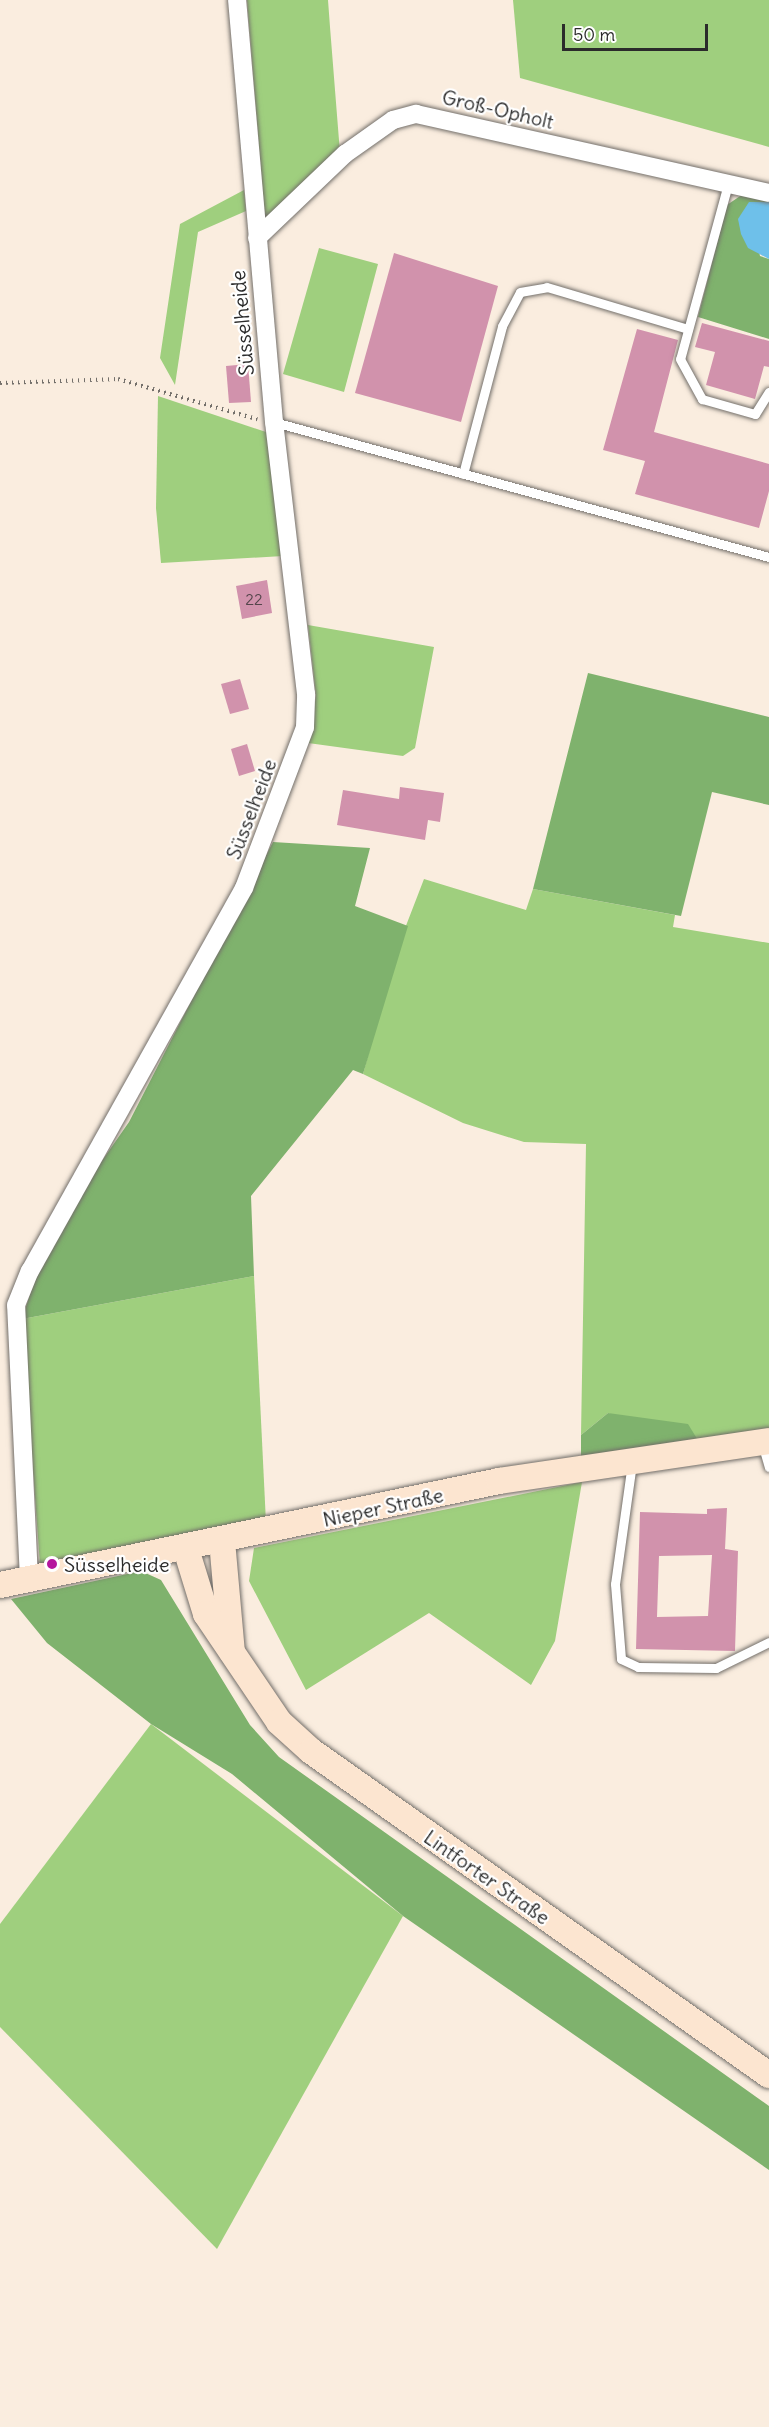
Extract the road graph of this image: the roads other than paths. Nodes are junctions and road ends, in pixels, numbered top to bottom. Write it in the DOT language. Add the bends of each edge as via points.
graph roads {
  1 [pos="237,0"];
  2 [pos="728,184"];
  3 [pos="769,193"];
  4 [pos="257,237"];
  5 [pos="688,329"];
  6 [pos="769,392"];
  7 [pos="274,422"];
  8 [pos="463,474"];
  9 [pos="769,557"];
  10 [pos="765,1441"];
  11 [pos="632,1460"];
  12 [pos="769,1467"];
  13 [pos="222,1541"];
  14 [pos="186,1549"];
  15 [pos="29,1580"];
  16 [pos="1,1587"];
  17 [pos="769,1642"];
  18 [pos="232,1652"];
  19 [pos="769,2075"];
  1 -- 4 [label="street, Süsselheide"];
  2 -- 3 [label="street, Groß-Opholt"];
  2 -- 4 [label="street, Groß-Opholt" via="416,114 393,120 345,154"];
  2 -- 5 [label="lane"];
  4 -- 7 [label="street, Süsselheide"];
  5 -- 6 [label="lane" via="680,359 702,399 755,414"];
  5 -- 8 [label="lane" via="547,287 520,292 502,326"];
  7 -- 8 [label="lane"];
  7 -- 15 [label="street, Süsselheide" via="306,694 305,727 244,888 16,1305"];
  8 -- 9 [label="lane"];
  10 -- 11 [label="main road, Nieper Straße"];
  10 -- 12 [label="lane"];
  11 -- 13 [label="main road, Nieper Straße" via="499,1481"];
  11 -- 17 [label="lane" via="626,1533 615,1584 621,1659 638,1667 716,1668"];
  13 -- 14 [label="main road, Nieper Straße"];
  13 -- 18 [label="main road, Lintforter Straße"];
  14 -- 15 [label="main road, Nieper Straße"];
  14 -- 18 [label="main road, Lintforter Straße" via="206,1614"];
  15 -- 16 [label="main road, Nieper Straße"];
  18 -- 19 [label="main road, Lintforter Straße" via="279,1722 311,1751"];
}
